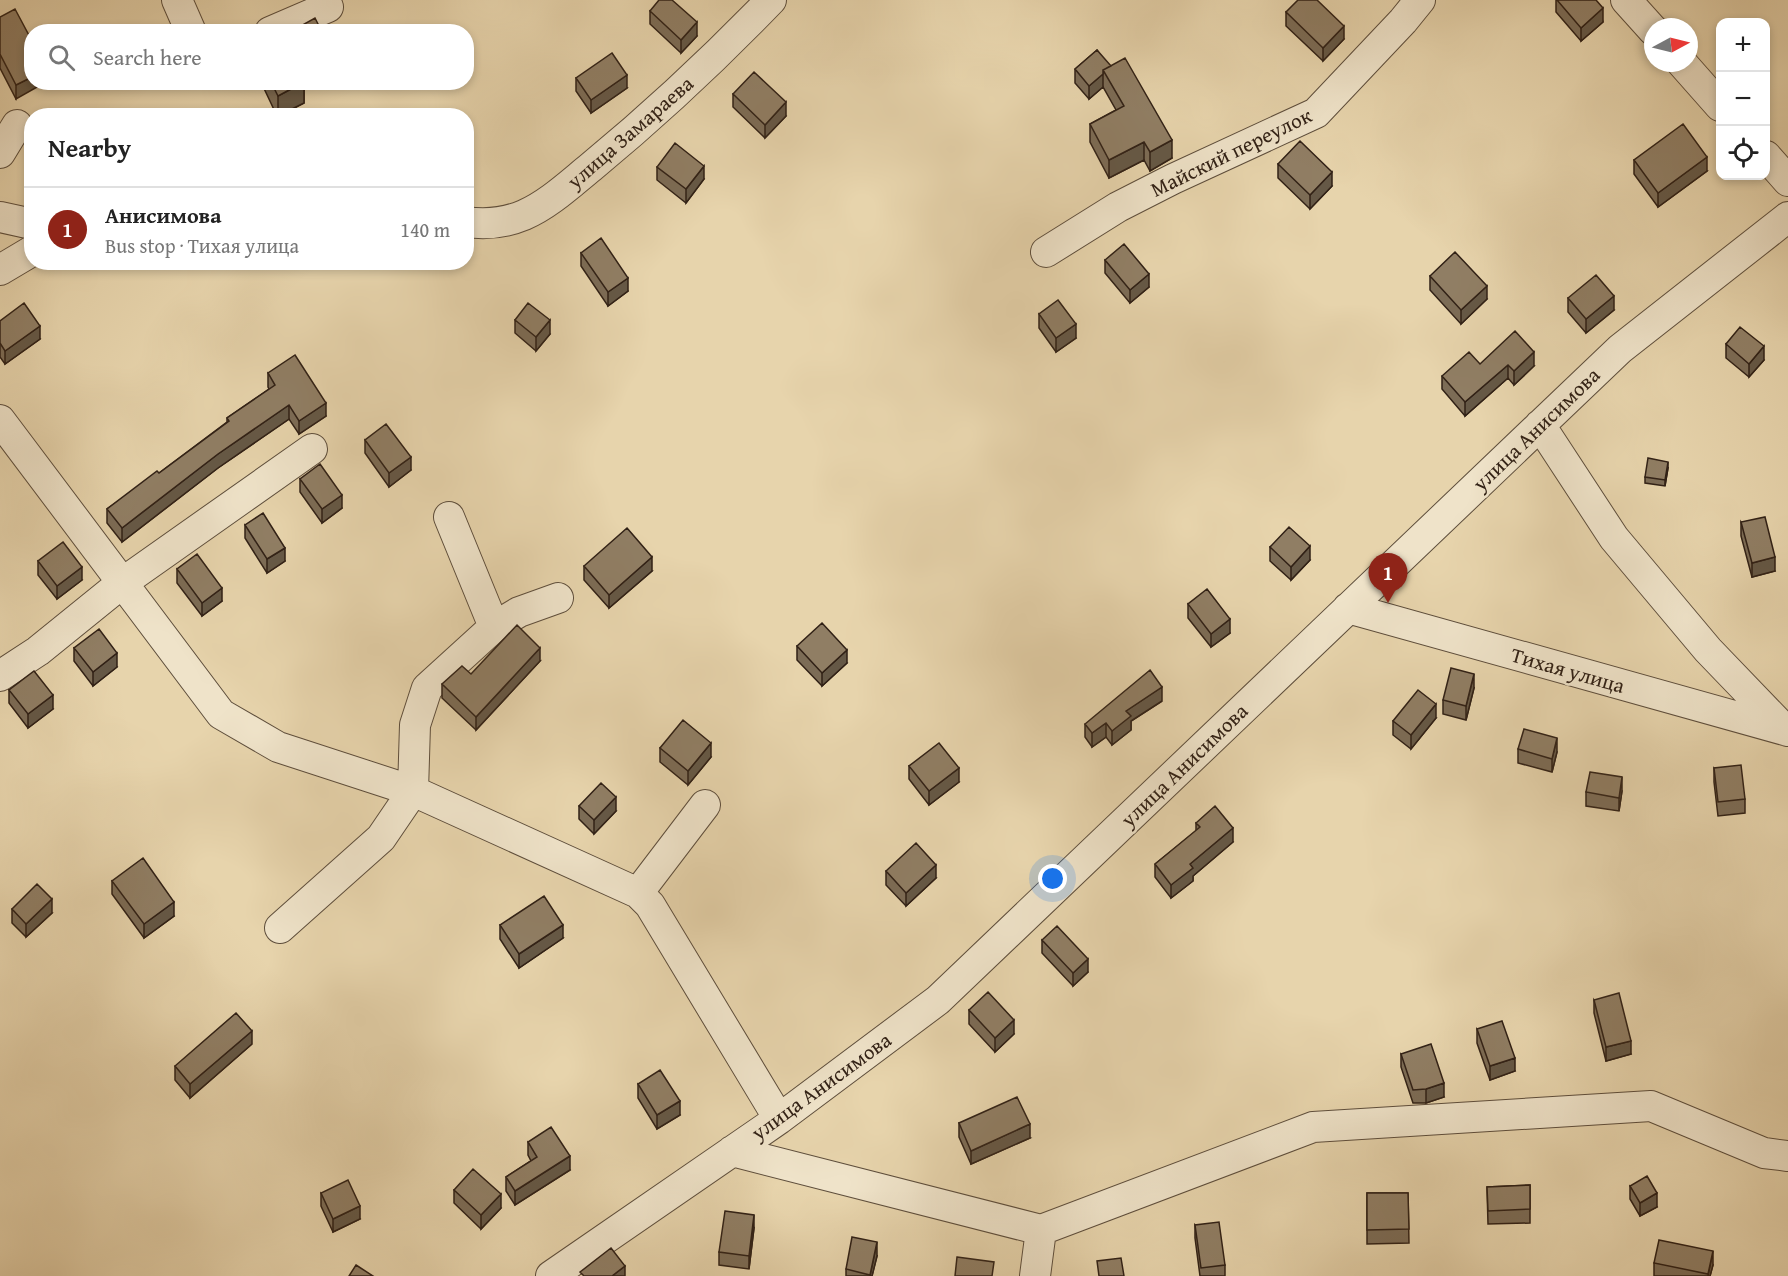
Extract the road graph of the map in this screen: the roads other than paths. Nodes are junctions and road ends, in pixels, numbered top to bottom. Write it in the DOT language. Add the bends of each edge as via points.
graph roads {
  1 [pos="177,0"];
  2 [pos="771,0"];
  3 [pos="1420,0"];
  4 [pos="1626,0"];
  5 [pos="328,7"];
  6 [pos="1644,20"];
  7 [pos="188,24"];
  8 [pos="289,24"];
  9 [pos="1690,72"];
  10 [pos="1716,101"];
  11 [pos="18,125"];
  12 [pos="0,153"];
  13 [pos="1770,161"];
  14 [pos="1788,181"];
  15 [pos="0,217"];
  16 [pos="1788,217"];
  17 [pos="24,222"];
  18 [pos="474,222"];
  19 [pos="1046,252"];
  20 [pos="24,255"];
  21 [pos="0,270"];
  22 [pos="0,420"];
  23 [pos="1540,425"];
  24 [pos="312,449"];
  25 [pos="449,517"];
  26 [pos="122,583"];
  27 [pos="558,598"];
  28 [pos="1348,608"];
  29 [pos="494,627"];
  30 [pos="0,676"];
  31 [pos="1787,730"];
  32 [pos="413,791"];
  33 [pos="705,805"];
  34 [pos="638,893"];
  35 [pos="280,928"];
  36 [pos="779,1119"];
  37 [pos="732,1152"];
  38 [pos="1788,1156"];
  39 [pos="1041,1230"];
  40 [pos="551,1276"];
  41 [pos="1035,1276"];
  1 -- 7 [label="street"];
  2 -- 18 [label="street, улица Замараева" via="712,61 544,205 500,223"];
  3 -- 19 [label="street, Майский переулок" via="1316,113 1118,207"];
  4 -- 6 [label="street"];
  5 -- 8 [label="street"];
  9 -- 10 [label="street"];
  11 -- 12 [label="street"];
  13 -- 14 [label="street"];
  15 -- 17 [label="street"];
  16 -- 23 [label="street, улица Анисимова" via="1620,349"];
  20 -- 21 [label="street"];
  22 -- 26 [label="street"];
  23 -- 28 [label="street, улица Анисимова"];
  23 -- 31 [label="street" via="1614,537 1708,650"];
  24 -- 26 [label="street"];
  25 -- 29 [label="street"];
  26 -- 30 [label="street" via="38,651"];
  26 -- 32 [label="street" via="220,714 278,747"];
  27 -- 29 [label="street" via="519,612"];
  28 -- 31 [label="street, Тихая улица"];
  28 -- 36 [label="street, улица Анисимова" via="938,1000"];
  29 -- 32 [label="street" via="427,688 415,725"];
  32 -- 34 [label="street"];
  32 -- 35 [label="street" via="381,838"];
  33 -- 34 [label="street"];
  34 -- 36 [label="street" via="650,905"];
  36 -- 37 [label="street, улица Анисимова"];
  37 -- 39 [label="street"];
  37 -- 40 [label="street, улица Анисимова"];
  38 -- 39 [label="street" via="1764,1153 1650,1106 1313,1127"];
  39 -- 41 [label="street"];
}
